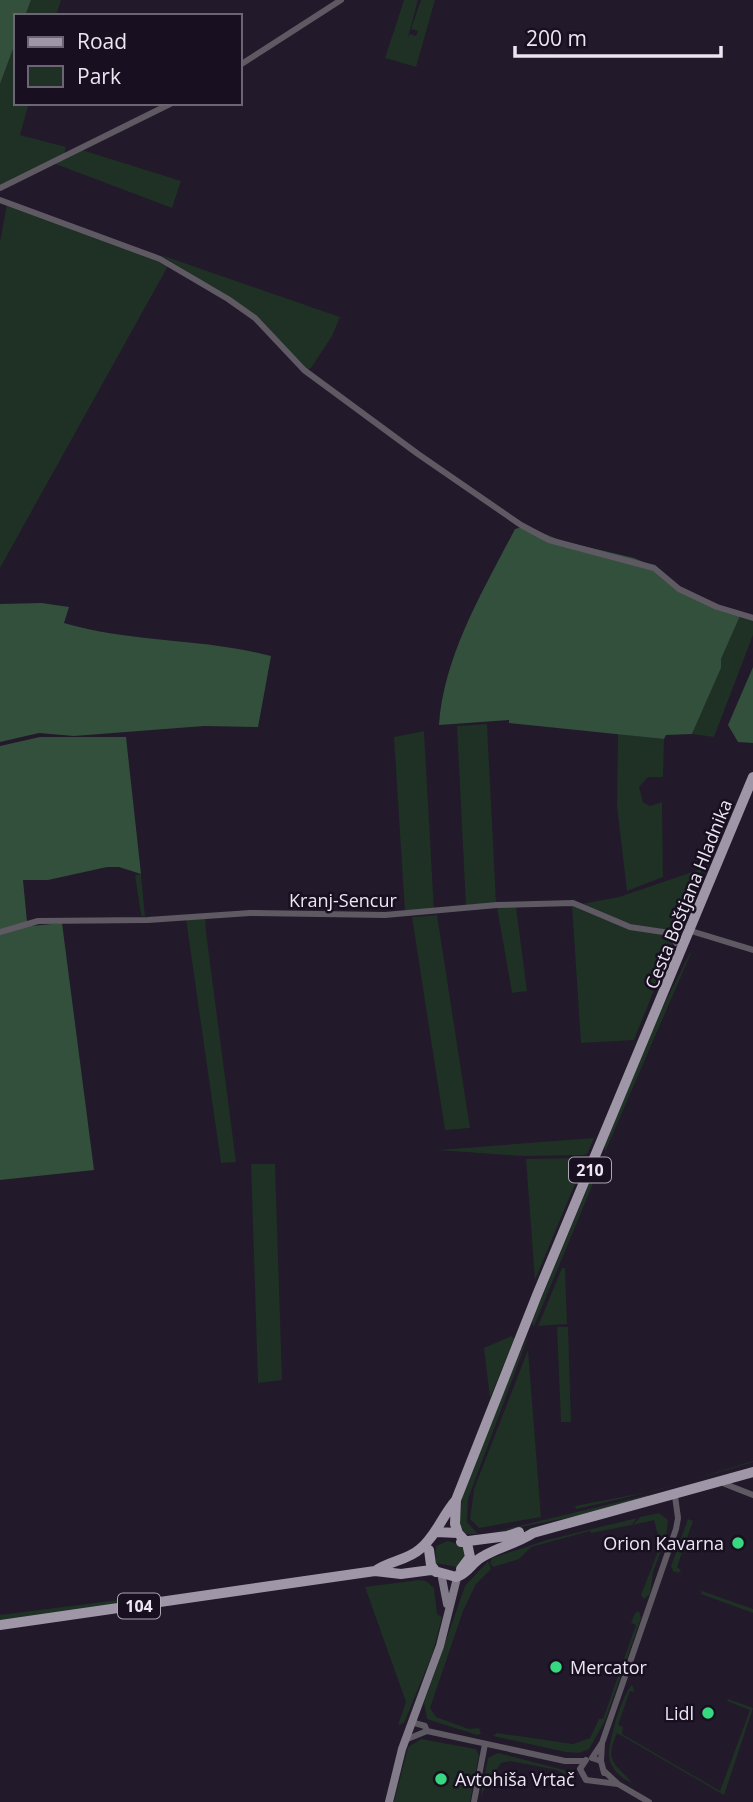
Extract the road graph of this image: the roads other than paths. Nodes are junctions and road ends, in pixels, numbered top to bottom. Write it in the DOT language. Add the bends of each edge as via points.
graph roads {
  1 [pos="341,0"];
  2 [pos="242,64"];
  3 [pos="169,105"];
  4 [pos="0,188"];
  5 [pos="0,200"];
  6 [pos="753,618"];
  7 [pos="753,777"];
  8 [pos="691,931"];
  9 [pos="0,932"];
  10 [pos="676,943"];
  11 [pos="753,950"];
  12 [pos="753,1472"];
  13 [pos="720,1482"];
  14 [pos="753,1495"];
  15 [pos="675,1496"];
  16 [pos="452,1504"];
  17 [pos="440,1534"];
  18 [pos="520,1536"];
  19 [pos="462,1537"];
  20 [pos="429,1550"];
  21 [pos="470,1557"];
  22 [pos="396,1560"];
  23 [pos="436,1570"];
  24 [pos="376,1571"];
  25 [pos="460,1574"];
  26 [pos="449,1610"];
  27 [pos="0,1625"];
  28 [pos="411,1722"];
  29 [pos="427,1731"];
  30 [pos="405,1740"];
  31 [pos="602,1743"];
  32 [pos="485,1744"];
  33 [pos="588,1759"];
  34 [pos="565,1761"];
  35 [pos="601,1761"];
  36 [pos="581,1771"];
  37 [pos="604,1771"];
  38 [pos="599,1780"];
  39 [pos="618,1784"];
  40 [pos="390,1802"];
  41 [pos="474,1802"];
  42 [pos="649,1802"];
  1 -- 2 [label="street"];
  3 -- 4 [label="street"];
  5 -- 6 [label="street" via="148,254 228,299 348,404 521,525 549,540 653,568 689,594"];
  7 -- 8 [label="main road, Cesta Boštjana Hladnika / 210"];
  8 -- 11 [label="street"];
  8 -- 16 [label="main road, Cesta Boštjana Hladnika / 210"];
  9 -- 10 [label="street, Kranj-Sencur" via="38,921 250,913 386,915 573,903 630,927 670,933"];
  12 -- 13 [label="main road"];
  13 -- 14 [label="street"];
  13 -- 15 [label="main road"];
  15 -- 18 [label="main road"];
  15 -- 31 [label="street" via="676,1530"];
  16 -- 17 [label="main road, 210"];
  16 -- 19 [label="main road, 210"];
  17 -- 19 [label="main road"];
  17 -- 20 [label="main road"];
  17 -- 22 [label="main road, 104" via="419,1551"];
  18 -- 19 [label="main road"];
  18 -- 19 [label="main road"];
  18 -- 21 [label="main road"];
  18 -- 25 [label="main road"];
  19 -- 21 [label="main road"];
  20 -- 22 [label="main road, 104" via="422,1556"];
  20 -- 23 [label="main road"];
  21 -- 25 [label="main road"];
  22 -- 24 [label="main road, 104"];
  23 -- 24 [label="main road, 104"];
  23 -- 25 [label="main road"];
  23 -- 26 [label="main road"];
  24 -- 27 [label="main road, 104"];
  25 -- 26 [label="main road"];
  26 -- 28 [label="main road"];
  28 -- 29 [label="street"];
  28 -- 30 [label="main road"];
  29 -- 30 [label="street"];
  29 -- 32 [label="street"];
  30 -- 40 [label="main road"];
  31 -- 33 [label="street"];
  31 -- 35 [label="street"];
  32 -- 34 [label="street"];
  32 -- 41 [label="street"];
  33 -- 34 [label="street"];
  33 -- 35 [label="street"];
  33 -- 36 [label="street"];
  34 -- 36 [label="street"];
  35 -- 37 [label="street"];
  36 -- 38 [label="street" via="586,1780"];
  37 -- 38 [label="street"];
  37 -- 39 [label="street"];
  38 -- 39 [label="street"];
  39 -- 42 [label="street"];
}
